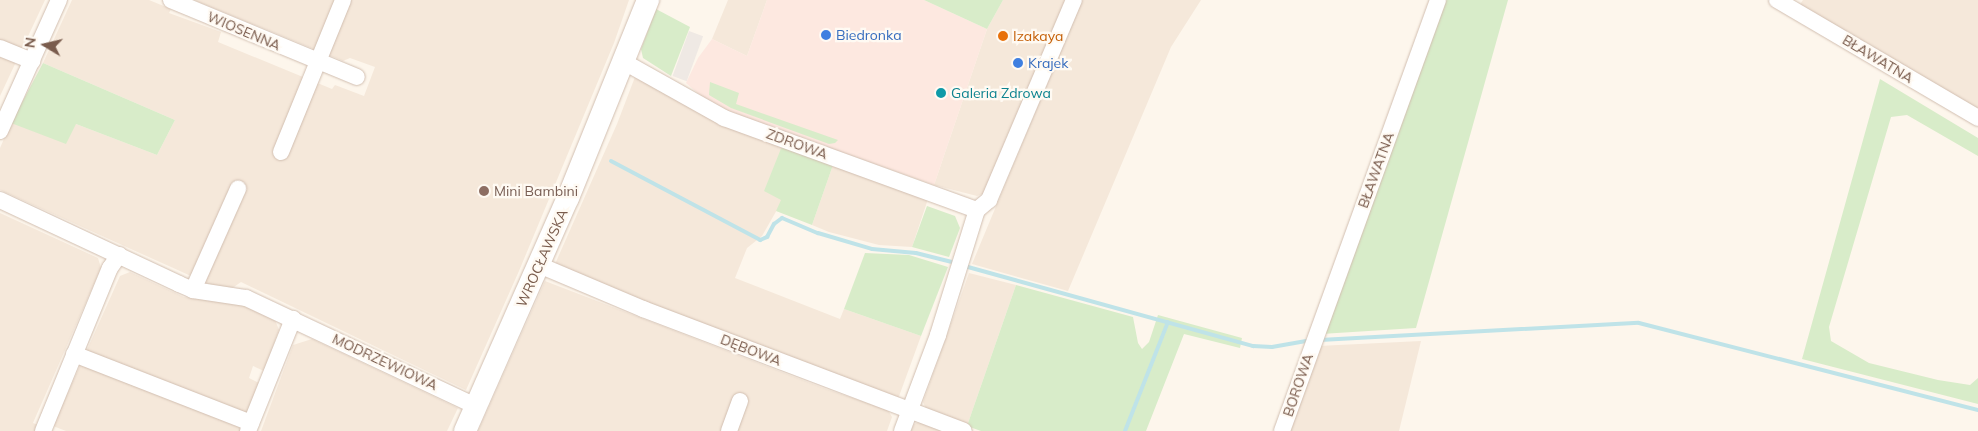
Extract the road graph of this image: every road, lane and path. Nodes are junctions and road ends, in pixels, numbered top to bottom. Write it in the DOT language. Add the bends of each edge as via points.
graph roads {
  1 [pos="59,0"];
  2 [pos="170,0"];
  3 [pos="343,0"];
  4 [pos="648,0"];
  5 [pos="1074,0"];
  6 [pos="1438,0"];
  7 [pos="1777,0"];
  8 [pos="0,48"];
  9 [pos="32,61"];
  10 [pos="318,61"];
  11 [pos="624,62"];
  12 [pos="356,77"];
  13 [pos="1978,118"];
  14 [pos="0,131"];
  15 [pos="282,152"];
  16 [pos="238,189"];
  17 [pos="0,200"];
  18 [pos="977,210"];
  19 [pos="119,255"];
  20 [pos="539,265"];
  21 [pos="193,290"];
  22 [pos="293,319"];
  23 [pos="1314,340"];
  24 [pos="74,354"];
  25 [pos="740,401"];
  26 [pos="476,406"];
  27 [pos="910,411"];
  28 [pos="249,427"];
  29 [pos="43,431"];
  30 [pos="465,431"];
  31 [pos="729,431"];
  32 [pos="902,431"];
  33 [pos="964,431"];
  34 [pos="1282,431"];
  1 -- 9 [label="street"];
  2 -- 10 [label="street, WIOSENNA"];
  3 -- 10 [label="street"];
  4 -- 11 [label="street, WROCŁAWSKA"];
  5 -- 18 [label="street" via="989,200"];
  6 -- 23 [label="street, BŁAWATNA"];
  7 -- 13 [label="street, BŁAWATNA"];
  8 -- 9 [label="street"];
  9 -- 14 [label="street"];
  10 -- 12 [label="street, WIOSENNA"];
  10 -- 15 [label="street"];
  11 -- 18 [label="street, ZDROWA" via="724,118"];
  11 -- 20 [label="street, WROCŁAWSKA"];
  16 -- 21 [label="street"];
  17 -- 19 [label="street, MODRZEWIOWA"];
  18 -- 27 [label="street" via="958,275"];
  19 -- 21 [label="street, MODRZEWIOWA"];
  19 -- 24 [label="street" via="110,268"];
  20 -- 26 [label="street, WROCŁAWSKA"];
  20 -- 27 [label="street, DĘBOWA" via="642,309"];
  21 -- 22 [label="street, MODRZEWIOWA" via="246,298"];
  22 -- 26 [label="street, MODRZEWIOWA"];
  22 -- 28 [label="street"];
  23 -- 34 [label="street, BOROWA"];
  24 -- 28 [label="street"];
  24 -- 29 [label="street"];
  25 -- 31 [label="street"];
  26 -- 30 [label="street, WROCŁAWSKA"];
  27 -- 32 [label="street"];
  27 -- 33 [label="street, DĘBOWA"];
}
